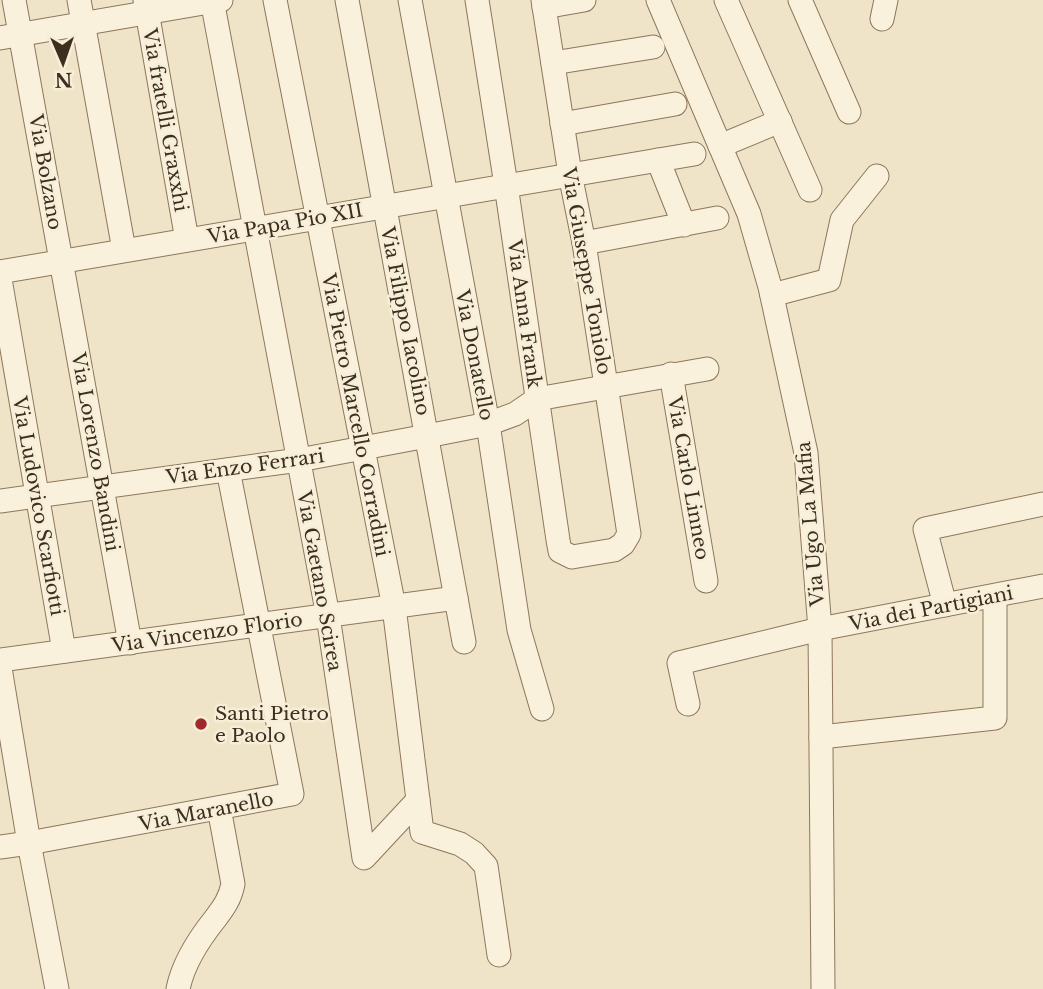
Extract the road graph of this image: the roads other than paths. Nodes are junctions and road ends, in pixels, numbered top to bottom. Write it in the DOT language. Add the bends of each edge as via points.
graph roads {
  1 [pos="14,0"];
  2 [pos="79,0"];
  3 [pos="275,0"];
  4 [pos="347,0"];
  5 [pos="410,0"];
  6 [pos="477,0"];
  7 [pos="584,0"];
  8 [pos="658,0"];
  9 [pos="726,0"];
  10 [pos="215,1"];
  11 [pos="807,2"];
  12 [pos="543,4"];
  13 [pos="146,6"];
  14 [pos="83,23"];
  15 [pos="10,36"];
  16 [pos="653,47"];
  17 [pos="553,64"];
  18 [pos="675,104"];
  19 [pos="849,112"];
  20 [pos="780,121"];
  21 [pos="562,124"];
  22 [pos="720,146"];
  23 [pos="694,154"];
  24 [pos="658,160"];
  25 [pos="570,174"];
  26 [pos="877,176"];
  27 [pos="506,185"];
  28 [pos="810,190"];
  29 [pos="445,196"];
  30 [pos="384,206"];
  31 [pos="317,218"];
  32 [pos="718,218"];
  33 [pos="684,226"];
  34 [pos="254,228"];
  35 [pos="187,240"];
  36 [pos="584,243"];
  37 [pos="124,250"];
  38 [pos="62,261"];
  39 [pos="0,272"];
  40 [pos="0,279"];
  41 [pos="772,295"];
  42 [pos="707,369"];
  43 [pos="671,374"];
  44 [pos="606,385"];
  45 [pos="537,398"];
  46 [pos="488,424"];
  47 [pos="427,436"];
  48 [pos="363,448"];
  49 [pos="299,460"];
  50 [pos="228,470"];
  51 [pos="102,487"];
  52 [pos="37,496"];
  53 [pos="0,501"];
  54 [pos="1043,504"];
  55 [pos="629,534"];
  56 [pos="706,581"];
  57 [pos="1043,586"];
  58 [pos="995,597"];
  59 [pos="456,598"];
  60 [pos="945,605"];
  61 [pos="394,607"];
  62 [pos="328,616"];
  63 [pos="259,625"];
  64 [pos="820,629"];
  65 [pos="464,642"];
  66 [pos="130,643"];
  67 [pos="64,652"];
  68 [pos="0,660"];
  69 [pos="0,668"];
  70 [pos="688,704"];
  71 [pos="542,709"];
  72 [pos="821,737"];
  73 [pos="418,800"];
  74 [pos="219,808"];
  75 [pos="29,843"];
  76 [pos="0,847"];
  77 [pos="499,955"];
  78 [pos="57,989"];
  79 [pos="178,989"];
  80 [pos="823,989"];
  1 -- 15 [label="street, Via Bolzano"];
  2 -- 14 [label="street"];
  3 -- 31 [label="street, Via Pietro Marcello Corradini"];
  4 -- 30 [label="street, Via Filippo Iacolino"];
  5 -- 29 [label="street, Via Donatello"];
  6 -- 27 [label="street, Via Anna Frank"];
  7 -- 12 [label="street, Via Giuseppe Toniolo"];
  8 -- 22 [label="street, Via Ugo La Mafia"];
  9 -- 20 [label="street"];
  10 -- 13 [label="street"];
  10 -- 34 [label="street, Via Gaetano Scirea"];
  11 -- 19 [label="street"];
  12 -- 17 [label="street, Via Giuseppe Toniolo"];
  13 -- 14 [label="street"];
  13 -- 35 [label="street, Via fratelli Graxxhi"];
  14 -- 15 [label="street"];
  14 -- 37 [label="street"];
  15 -- 38 [label="street, Via Bolzano"];
  16 -- 17 [label="street"];
  17 -- 21 [label="street, Via Giuseppe Toniolo"];
  18 -- 21 [label="street"];
  20 -- 22 [label="street"];
  20 -- 28 [label="street"];
  21 -- 25 [label="street, Via Giuseppe Toniolo"];
  22 -- 41 [label="street, Via Ugo La Mafia" via="749,214"];
  23 -- 24 [label="street, Via Papa Pio XII"];
  24 -- 25 [label="street, Via Papa Pio XII"];
  24 -- 33 [label="street"];
  25 -- 27 [label="street, Via Papa Pio XII"];
  25 -- 36 [label="street, Via Giuseppe Toniolo"];
  26 -- 41 [label="street" via="842,220 828,280"];
  27 -- 29 [label="street, Via Papa Pio XII"];
  27 -- 45 [label="street, Via Anna Frank"];
  29 -- 30 [label="street, Via Papa Pio XII"];
  29 -- 46 [label="street, Via Donatello"];
  30 -- 31 [label="street, Via Papa Pio XII"];
  30 -- 47 [label="street, Via Filippo Iacolino"];
  31 -- 34 [label="street, Via Papa Pio XII"];
  31 -- 48 [label="street, Via Pietro Marcello Corradini"];
  32 -- 33 [label="street"];
  33 -- 36 [label="street"];
  34 -- 35 [label="street, Via Papa Pio XII"];
  34 -- 49 [label="street, Via Gaetano Scirea"];
  35 -- 37 [label="street, Via Papa Pio XII"];
  36 -- 44 [label="street, Via Giuseppe Toniolo"];
  37 -- 38 [label="street, Via Papa Pio XII"];
  38 -- 39 [label="street, Via Papa Pio XII"];
  38 -- 51 [label="street, Via Lorenzo Bandini"];
  40 -- 52 [label="street, Via Ludovico Scarfiotti"];
  41 -- 64 [label="street, Via Ugo La Mafia" via="806,453"];
  42 -- 43 [label="street"];
  43 -- 44 [label="street"];
  43 -- 56 [label="street, Via Carlo Linneo"];
  44 -- 45 [label="street"];
  44 -- 55 [label="street, Via Giuseppe Toniolo"];
  45 -- 46 [label="street, Via Enzo Ferrari" via="515,414"];
  45 -- 55 [label="street, Via Anna Frank" via="560,551 572,557 614,550"];
  46 -- 47 [label="street, Via Enzo Ferrari"];
  46 -- 71 [label="street, Via Donatello" via="519,630"];
  47 -- 48 [label="street, Via Enzo Ferrari"];
  47 -- 59 [label="street, Via Filippo Iacolino"];
  48 -- 49 [label="street, Via Enzo Ferrari"];
  48 -- 61 [label="street, Via Pietro Marcello Corradini"];
  49 -- 50 [label="street, Via Enzo Ferrari"];
  49 -- 62 [label="street, Via Gaetano Scirea"];
  50 -- 51 [label="street, Via Enzo Ferrari"];
  50 -- 63 [label="street, Via Maranello"];
  51 -- 52 [label="street, Via Enzo Ferrari"];
  51 -- 66 [label="street, Via Lorenzo Bandini"];
  52 -- 53 [label="street, Via Enzo Ferrari"];
  52 -- 67 [label="street, Via Ludovico Scarfiotti"];
  54 -- 60 [label="street" via="925,529"];
  57 -- 58 [label="street, Via dei Partigiani"];
  58 -- 60 [label="street, Via dei Partigiani"];
  58 -- 72 [label="street" via="995,718"];
  59 -- 61 [label="street, Via Vincenzo Florio"];
  59 -- 65 [label="street, Via Filippo Iacolino"];
  60 -- 64 [label="street, Via dei Partigiani"];
  61 -- 62 [label="street, Via Vincenzo Florio"];
  61 -- 73 [label="street, Via Pietro Marcello Corradini"];
  62 -- 63 [label="street, Via Vincenzo Florio"];
  62 -- 73 [label="street, Via Gaetano Scirea" via="364,858"];
  63 -- 66 [label="street, Via Vincenzo Florio"];
  63 -- 74 [label="street, Via Maranello" via="292,794"];
  64 -- 70 [label="street, Via dei Partigiani" via="679,663"];
  64 -- 72 [label="street, Via Ugo La Mafia"];
  66 -- 67 [label="street, Via Vincenzo Florio"];
  67 -- 68 [label="street, Via Vincenzo Florio"];
  69 -- 75 [label="street"];
  72 -- 80 [label="street, Via Ugo La Mafia"];
  73 -- 77 [label="street, Via Pietro Marcello Corradini" via="422,832 460,844 486,866"];
  74 -- 75 [label="street, Via Maranello"];
  74 -- 79 [label="street" via="233,884 225,907 181,975"];
  75 -- 76 [label="street, Via Maranello"];
  75 -- 78 [label="street"];
}
